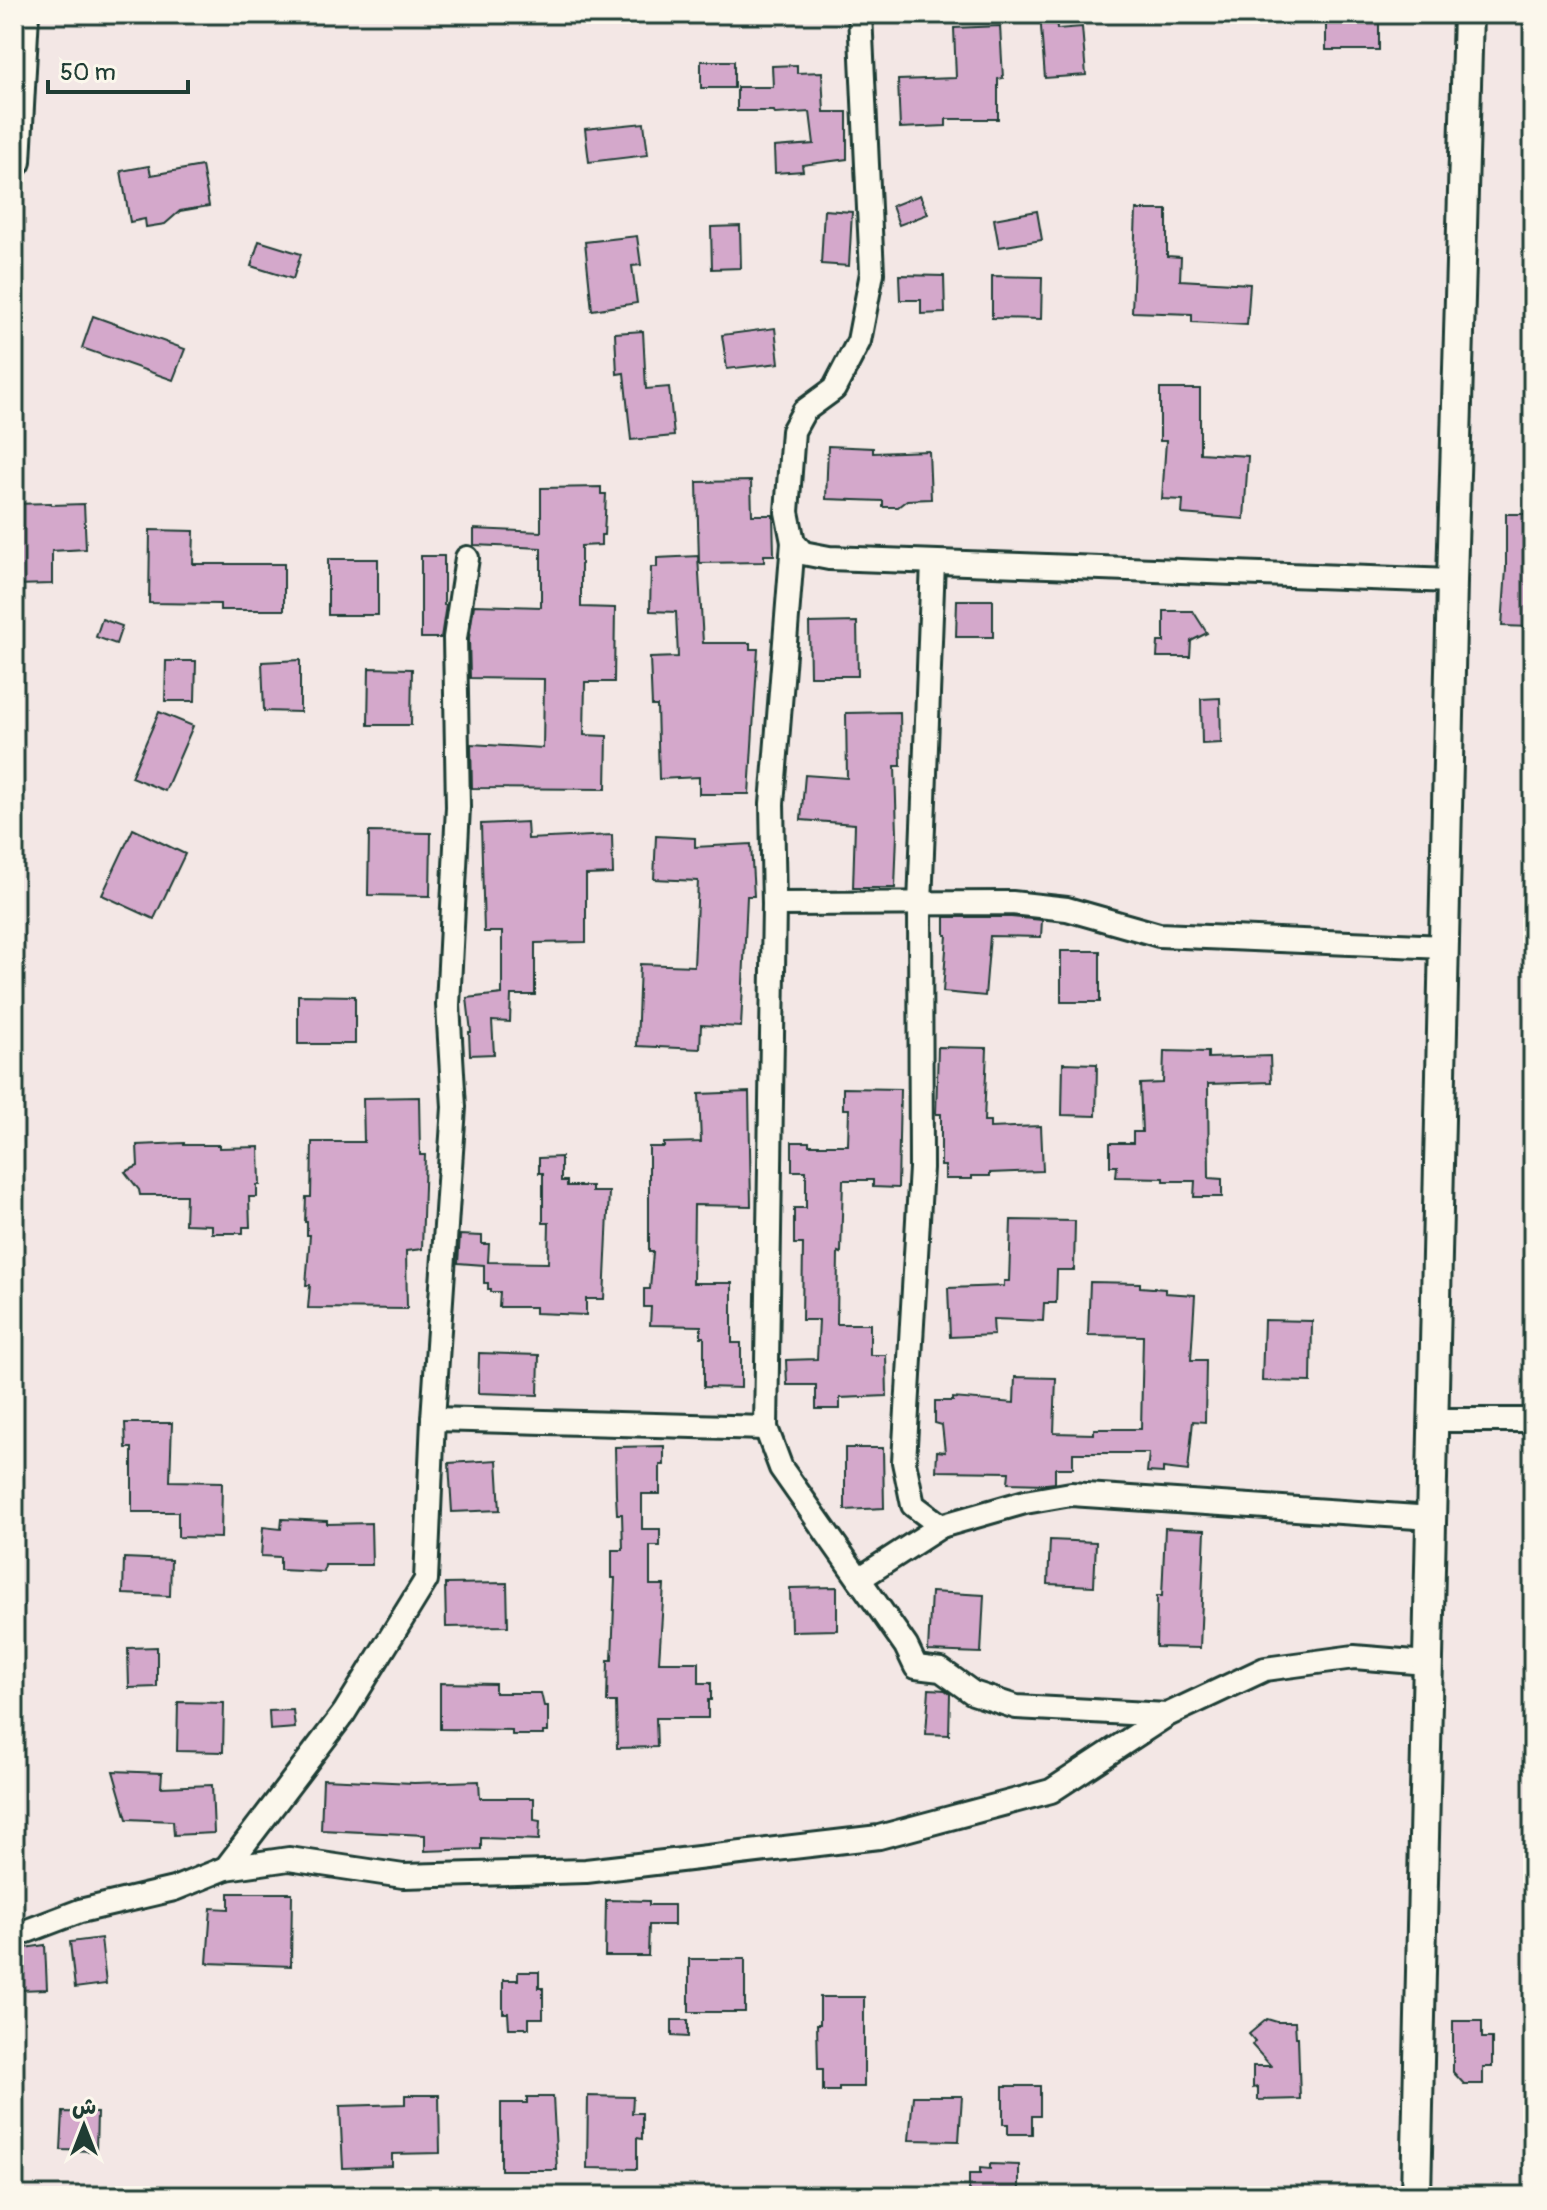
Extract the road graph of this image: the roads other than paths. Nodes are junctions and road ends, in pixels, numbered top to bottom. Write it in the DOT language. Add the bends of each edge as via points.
graph roads {
  1 [pos="22,14"];
  2 [pos="860,14"];
  3 [pos="1468,14"];
  4 [pos="14,161"];
  5 [pos="793,542"];
  6 [pos="467,558"];
  7 [pos="933,562"];
  8 [pos="1452,581"];
  9 [pos="774,904"];
  10 [pos="920,905"];
  11 [pos="1445,947"];
  12 [pos="433,1419"];
  13 [pos="1434,1420"];
  14 [pos="1533,1420"];
  15 [pos="766,1428"];
  16 [pos="1432,1518"];
  17 [pos="941,1526"];
  18 [pos="859,1579"];
  19 [pos="1427,1663"];
  20 [pos="1167,1715"];
  21 [pos="226,1868"];
  22 [pos="14,1936"];
  23 [pos="1416,2196"];
  1 -- 4 [label="main road"];
  2 -- 5 [label="street" via="872,273 859,341 834,389 804,411 793,431 787,512"];
  3 -- 8 [label="street"];
  5 -- 7 [label="street" via="803,553 829,558"];
  5 -- 9 [label="street" via="772,804"];
  6 -- 12 [label="street" via="455,638 458,807 448,1005 454,1107"];
  7 -- 8 [label="street"];
  7 -- 10 [label="street"];
  8 -- 11 [label="street"];
  9 -- 10 [label="street"];
  9 -- 15 [label="street"];
  10 -- 11 [label="street" via="1012,903 1067,909 1159,935"];
  10 -- 17 [label="street" via="921,1168 904,1462 913,1505"];
  11 -- 13 [label="street"];
  12 -- 15 [label="street"];
  12 -- 21 [label="street" via="426,1580 344,1713"];
  13 -- 14 [label="street"];
  13 -- 16 [label="street"];
  15 -- 18 [label="street" via="781,1468"];
  16 -- 17 [label="street" via="1071,1494"];
  16 -- 19 [label="street"];
  17 -- 18 [label="street"];
  18 -- 20 [label="street" via="916,1667 941,1670 973,1693 1016,1707"];
  19 -- 20 [label="street" via="1354,1657 1265,1669"];
  19 -- 23 [label="street"];
  20 -- 21 [label="street" via="1051,1791 879,1837 586,1871 403,1876 289,1859"];
  21 -- 22 [label="street" via="174,1889 80,1911"];
}
